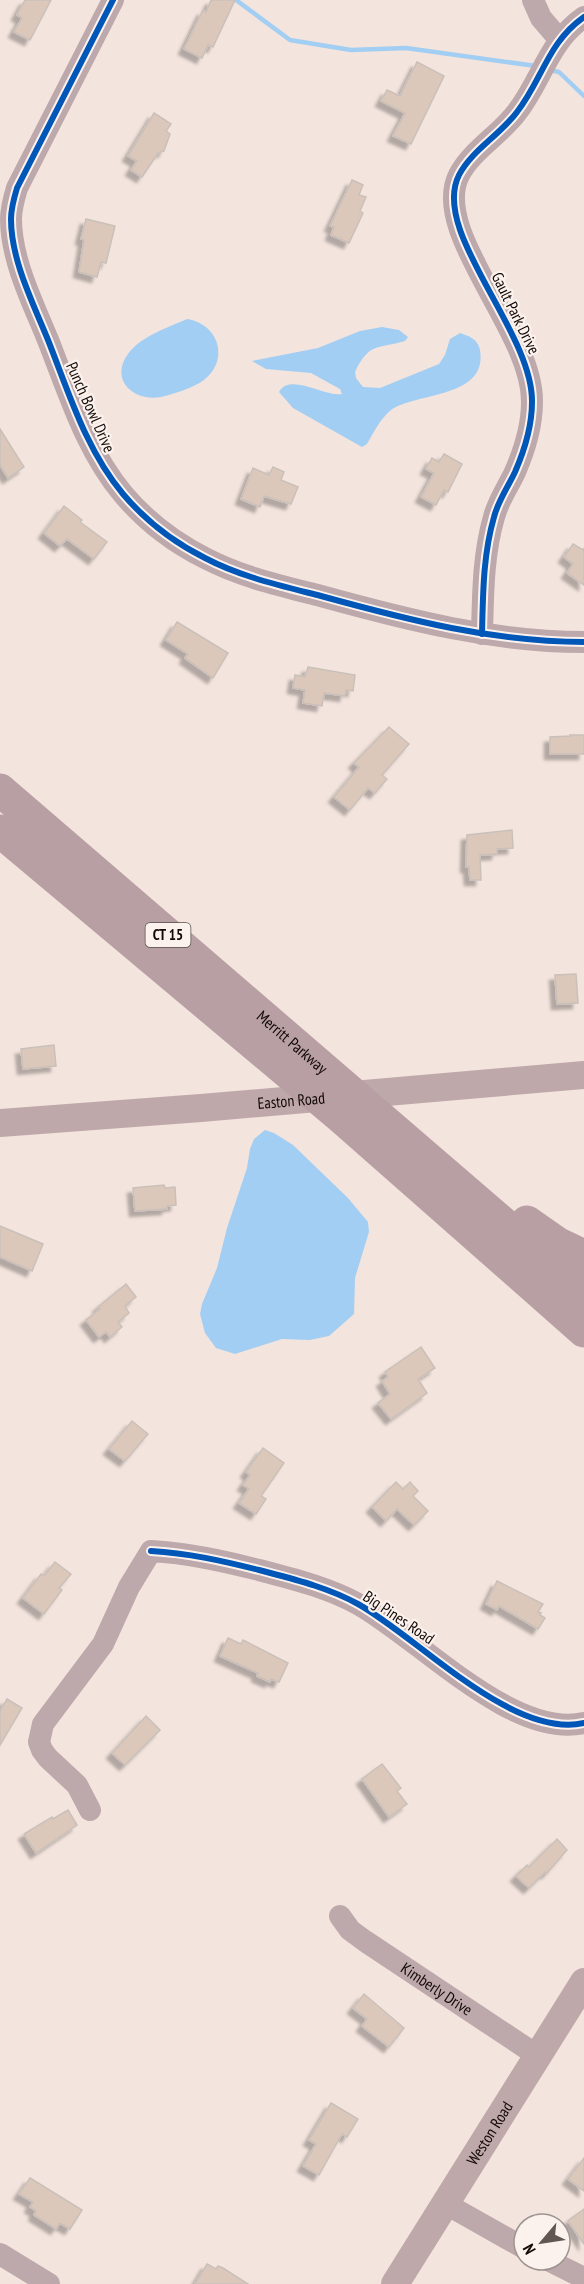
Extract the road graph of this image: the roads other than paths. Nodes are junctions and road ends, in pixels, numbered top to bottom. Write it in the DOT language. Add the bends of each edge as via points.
graph roads {
  1 [pos="113,0"];
  2 [pos="533,0"];
  3 [pos="584,17"];
  4 [pos="557,42"];
  5 [pos="6,202"];
  6 [pos="482,634"];
  7 [pos="584,642"];
  8 [pos="0,790"];
  9 [pos="0,831"];
  10 [pos="584,1075"];
  11 [pos="376,1116"];
  12 [pos="0,1123"];
  13 [pos="584,1256"];
  14 [pos="584,1293"];
  15 [pos="584,1331"];
  16 [pos="584,1723"];
  17 [pos="90,1810"];
  18 [pos="340,1917"];
  19 [pos="584,1982"];
  20 [pos="538,2056"];
  21 [pos="446,2204"];
  22 [pos="512,2241"];
  23 [pos="0,2254"];
  24 [pos="50,2284"];
  25 [pos="395,2284"];
  1 -- 5 [label="street, Punch Bowl Drive" via="25,173"];
  2 -- 4 [label="street"];
  3 -- 4 [label="street, Gault Park Drive"];
  4 -- 6 [label="street, Gault Park Drive" via="515,116 462,170 453,198 460,232 518,343 532,392 527,440 494,515 486,548"];
  5 -- 6 [label="street, Punch Bowl Drive" via="17,256 87,437 124,496 158,528 206,559 244,574 399,617"];
  6 -- 7 [label="street"];
  8 -- 11 [label="highway, Merritt Parkway / CT 15"];
  9 -- 15 [label="highway, Merritt Parkway / CT 15" via="341,1117"];
  10 -- 12 [label="main road, Easton Road"];
  11 -- 13 [label="highway" via="503,1207"];
  11 -- 14 [label="highway, Merritt Parkway / CT 15"];
  16 -- 17 [label="street, Big Pines Road" via="552,1723 512,1710 385,1621 327,1589 210,1558 151,1551 129,1587 103,1644 43,1725 39,1742 42,1750 77,1785"];
  18 -- 20 [label="street, Kimberly Drive" via="365,1941"];
  19 -- 20 [label="main road, Weston Road"];
  20 -- 21 [label="main road, Weston Road"];
  21 -- 22 [label="street"];
  21 -- 25 [label="main road, Weston Road"];
  23 -- 24 [label="street"];
}
